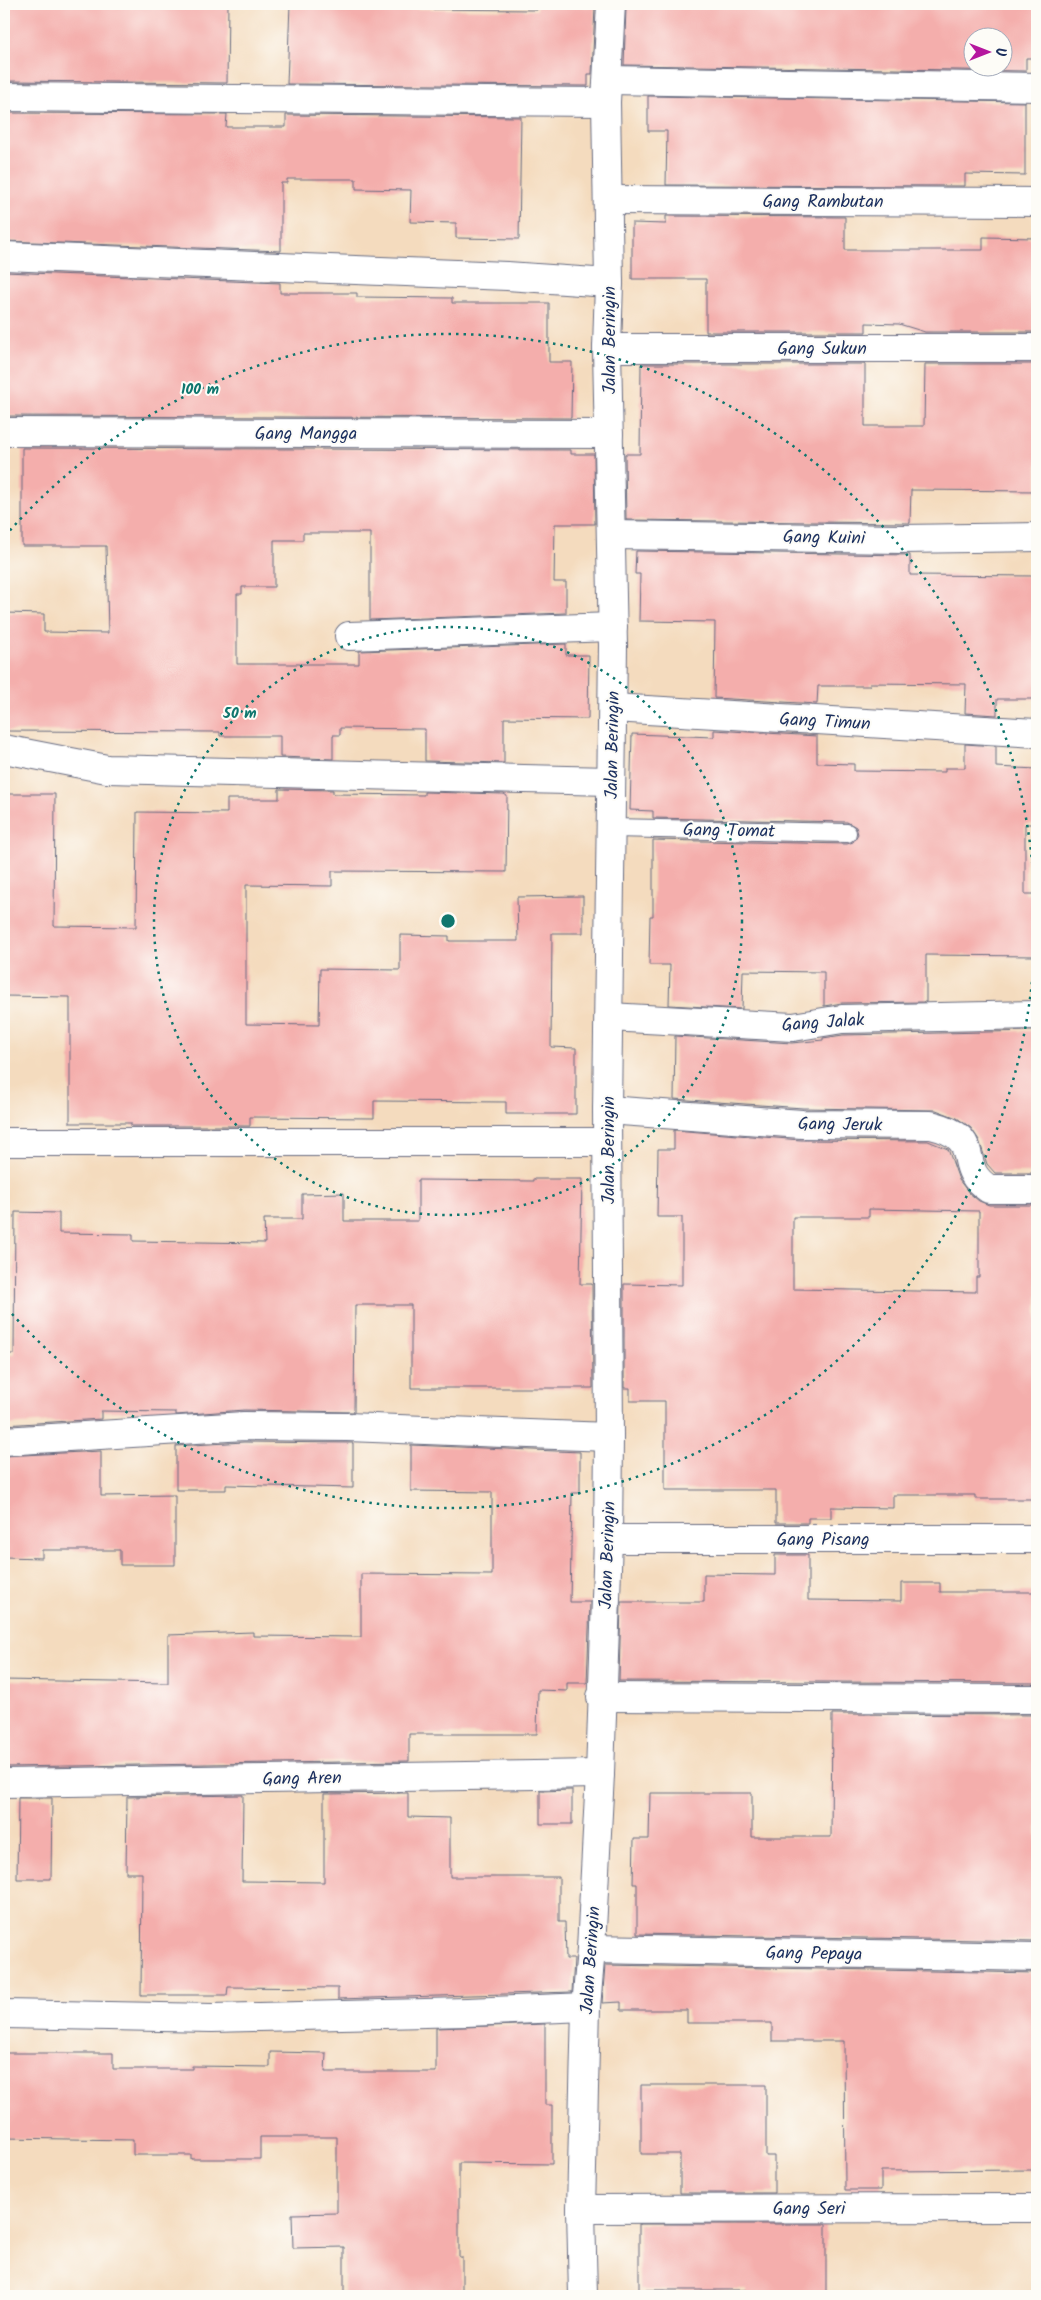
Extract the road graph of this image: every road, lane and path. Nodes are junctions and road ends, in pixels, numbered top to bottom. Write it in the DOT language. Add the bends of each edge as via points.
graph roads {
  1 [pos="611,4"];
  2 [pos="1037,86"];
  3 [pos="607,91"];
  4 [pos="4,98"];
  5 [pos="608,200"];
  6 [pos="1037,202"];
  7 [pos="4,256"];
  8 [pos="609,283"];
  9 [pos="608,348"];
  10 [pos="1037,348"];
  11 [pos="4,432"];
  12 [pos="609,434"];
  13 [pos="611,535"];
  14 [pos="1037,537"];
  15 [pos="613,627"];
  16 [pos="349,636"];
  17 [pos="613,708"];
  18 [pos="1037,733"];
  19 [pos="4,749"];
  20 [pos="611,781"];
  21 [pos="611,828"];
  22 [pos="846,833"];
  23 [pos="1037,1016"];
  24 [pos="609,1017"];
  25 [pos="607,1110"];
  26 [pos="4,1142"];
  27 [pos="608,1142"];
  28 [pos="1037,1189"];
  29 [pos="609,1437"];
  30 [pos="4,1441"];
  31 [pos="608,1539"];
  32 [pos="1037,1539"];
  33 [pos="601,1697"];
  34 [pos="1037,1699"];
  35 [pos="600,1774"];
  36 [pos="4,1782"];
  37 [pos="591,1949"];
  38 [pos="1037,1957"];
  39 [pos="586,2007"];
  40 [pos="4,2014"];
  41 [pos="1037,2208"];
  42 [pos="581,2209"];
  43 [pos="583,2296"];
  1 -- 3 [label="street, Jalan Beringin"];
  2 -- 3 [label="street"];
  3 -- 4 [label="street"];
  3 -- 5 [label="street, Jalan Beringin"];
  5 -- 6 [label="street, Gang Rambutan"];
  5 -- 8 [label="street, Jalan Beringin"];
  7 -- 8 [label="street"];
  8 -- 9 [label="street, Jalan Beringin"];
  9 -- 10 [label="street, Gang Sukun"];
  9 -- 12 [label="street, Jalan Beringin"];
  11 -- 12 [label="street, Gang Mangga"];
  12 -- 13 [label="street, Jalan Beringin"];
  13 -- 14 [label="street, Gang Kuini"];
  13 -- 15 [label="street, Jalan Beringin"];
  15 -- 16 [label="street"];
  15 -- 17 [label="street, Jalan Beringin"];
  17 -- 18 [label="street, Gang Timun"];
  17 -- 20 [label="street, Jalan Beringin"];
  19 -- 20 [label="street" via="107,769"];
  20 -- 21 [label="street, Jalan Beringin"];
  21 -- 22 [label="lane, Gang Tomat"];
  21 -- 24 [label="street, Jalan Beringin"];
  23 -- 24 [label="street, Gang Jalak" via="842,1019 793,1027"];
  24 -- 25 [label="street, Jalan Beringin"];
  25 -- 27 [label="street, Jalan Beringin"];
  25 -- 28 [label="street, Gang Jeruk" via="802,1124 931,1125 947,1129 962,1139 974,1176 990,1189"];
  26 -- 27 [label="street"];
  27 -- 29 [label="street, Jalan Beringin"];
  29 -- 30 [label="street" via="244,1426"];
  29 -- 31 [label="street, Jalan Beringin"];
  31 -- 32 [label="street, Gang Pisang"];
  31 -- 33 [label="street, Jalan Beringin"];
  33 -- 34 [label="street"];
  33 -- 35 [label="street, Jalan Beringin"];
  35 -- 36 [label="street, Gang Aren"];
  35 -- 37 [label="street, Jalan Beringin"];
  37 -- 38 [label="street, Gang Pepaya"];
  37 -- 39 [label="street, Jalan Beringin"];
  39 -- 40 [label="street" via="212,2018"];
  39 -- 42 [label="street, Jalan Beringin"];
  41 -- 42 [label="street, Gang Seri"];
  42 -- 43 [label="street, Jalan Beringin"];
}
